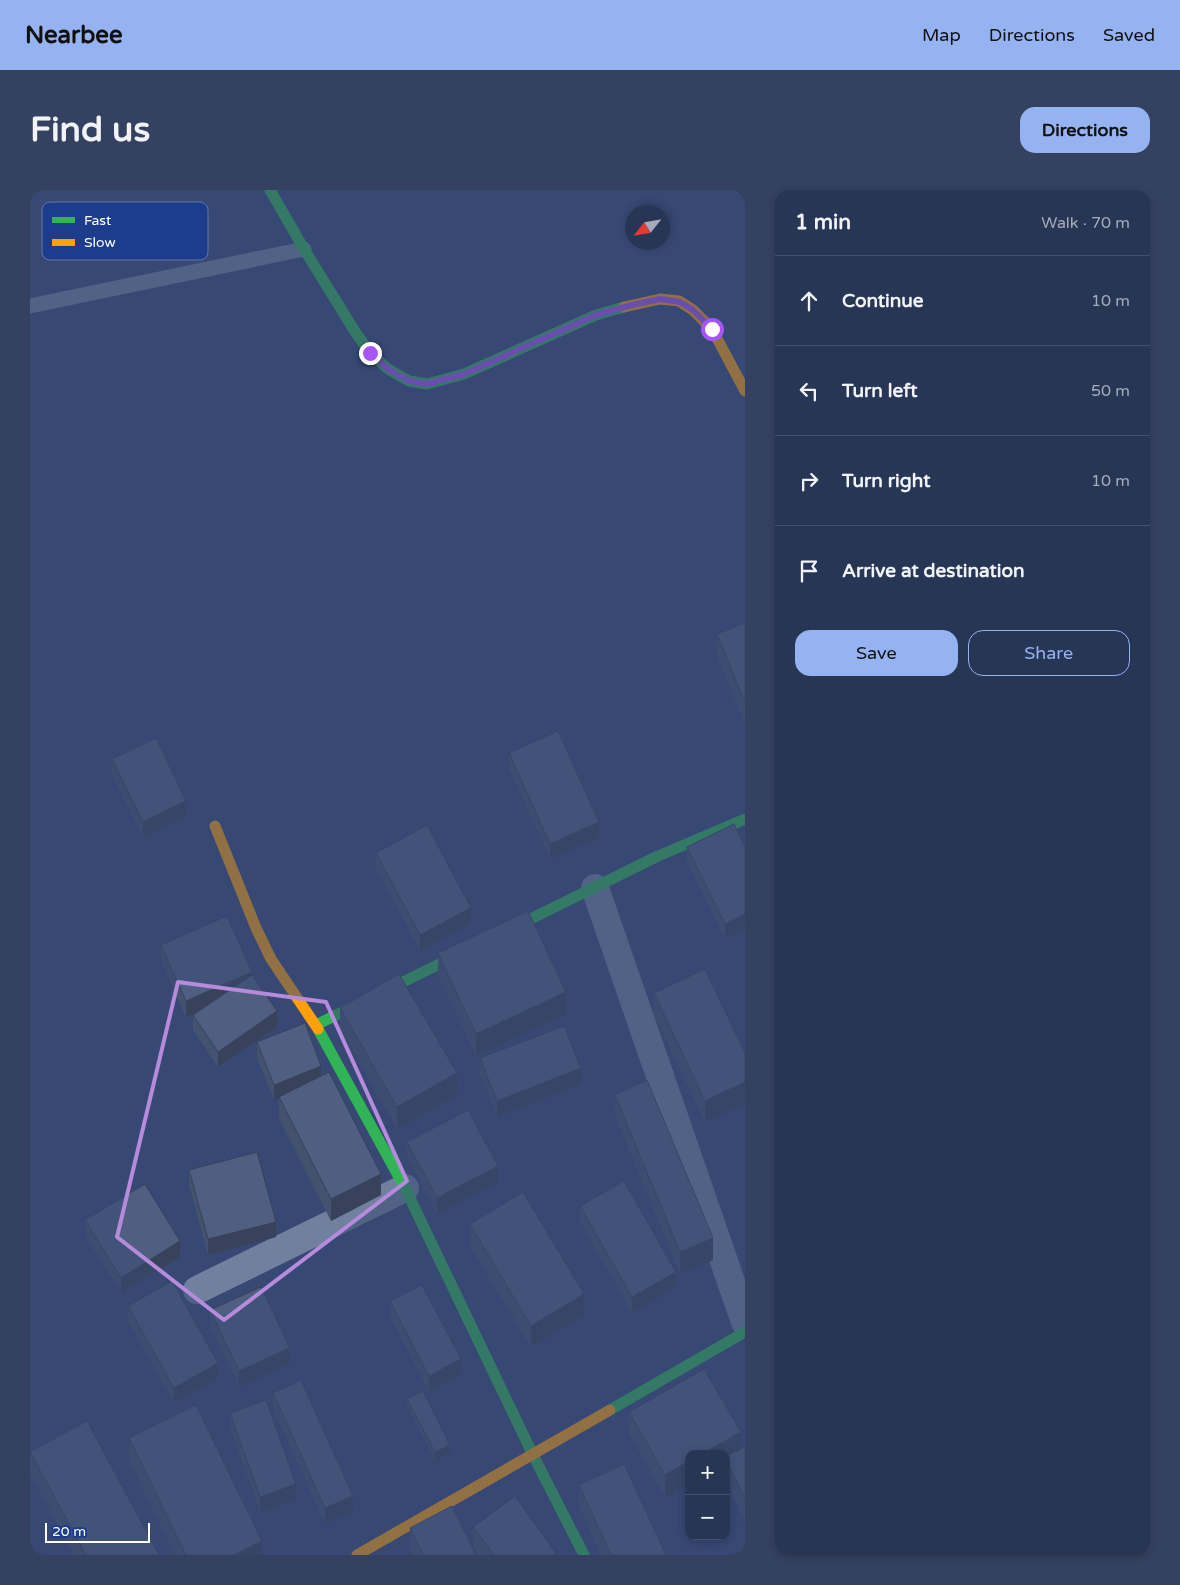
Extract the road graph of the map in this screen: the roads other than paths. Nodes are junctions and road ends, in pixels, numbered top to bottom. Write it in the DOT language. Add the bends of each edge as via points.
graph roads {
  1 [pos="270,190"];
  2 [pos="304,249"];
  3 [pos="30,306"];
  4 [pos="745,390"];
  5 [pos="745,819"];
  6 [pos="216,826"];
  7 [pos="595,888"];
  8 [pos="316,1025"];
  9 [pos="405,1188"];
  10 [pos="198,1290"];
  11 [pos="745,1322"];
  12 [pos="745,1332"];
  13 [pos="533,1456"];
  14 [pos="357,1555"];
  15 [pos="584,1555"];
  1 -- 2 [label="street"];
  2 -- 3 [label="lane"];
  2 -- 4 [label="street" via="370,353 409,381 427,384 464,374 596,315 660,299 680,302 712,329"];
  5 -- 7 [label="street" via="658,856"];
  6 -- 8 [label="street" via="271,959"];
  7 -- 8 [label="street"];
  7 -- 11 [label="street"];
  8 -- 9 [label="street"];
  9 -- 10 [label="street"];
  9 -- 13 [label="street"];
  12 -- 13 [label="street"];
  13 -- 14 [label="street"];
  13 -- 15 [label="street"];
}
